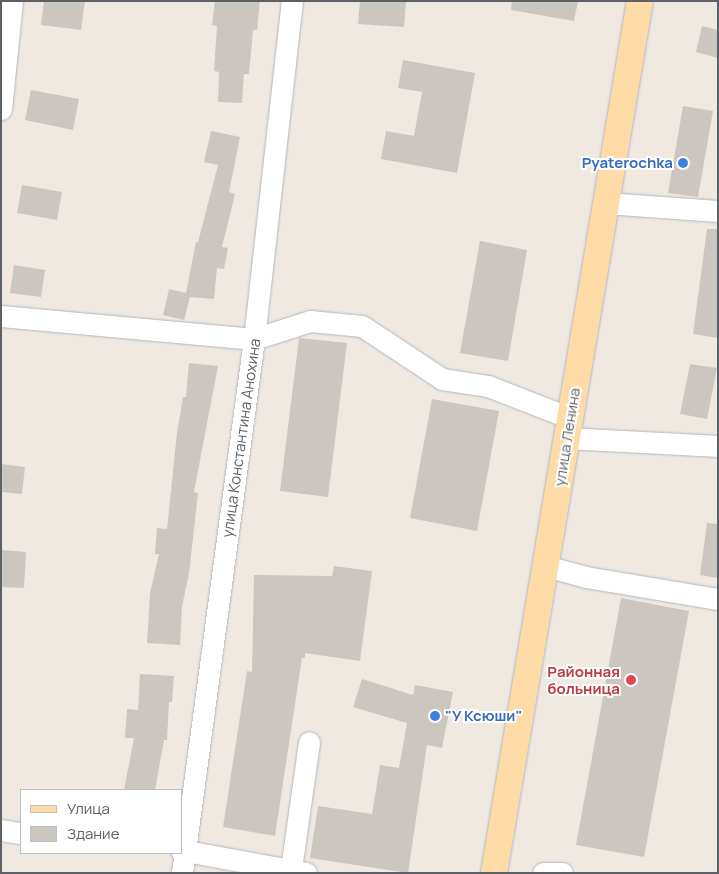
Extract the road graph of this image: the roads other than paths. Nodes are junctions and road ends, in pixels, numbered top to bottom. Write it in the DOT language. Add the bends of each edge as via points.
graph roads {
  1 [pos="12,1"];
  2 [pos="292,1"];
  3 [pos="640,1"];
  4 [pos="1,109"];
  5 [pos="606,203"];
  6 [pos="718,212"];
  7 [pos="1,316"];
  8 [pos="254,339"];
  9 [pos="569,428"];
  10 [pos="718,446"];
  11 [pos="546,566"];
  12 [pos="718,599"];
  13 [pos="309,742"];
  14 [pos="1,830"];
  15 [pos="20,833"];
  16 [pos="184,850"];
  17 [pos="298,871"];
  18 [pos="182,873"];
  19 [pos="494,873"];
  20 [pos="543,873"];
  21 [pos="562,873"];
  1 -- 4 [label="street"];
  2 -- 8 [label="street, улица Константина Анохина"];
  3 -- 5 [label="main road, улица Ленина"];
  5 -- 6 [label="street"];
  5 -- 9 [label="main road, улица Ленина"];
  7 -- 8 [label="street"];
  8 -- 9 [label="street" via="310,322 362,326 442,379 488,386"];
  8 -- 16 [label="street, улица Константина Анохина"];
  9 -- 10 [label="street"];
  9 -- 11 [label="main road, улица Ленина"];
  11 -- 12 [label="street" via="586,577"];
  11 -- 19 [label="main road, улица Ленина"];
  13 -- 17 [label="street"];
  14 -- 15 [label="street"];
  16 -- 17 [label="street"];
  16 -- 18 [label="street, улица Константина Анохина"];
  20 -- 21 [label="street"];
}
